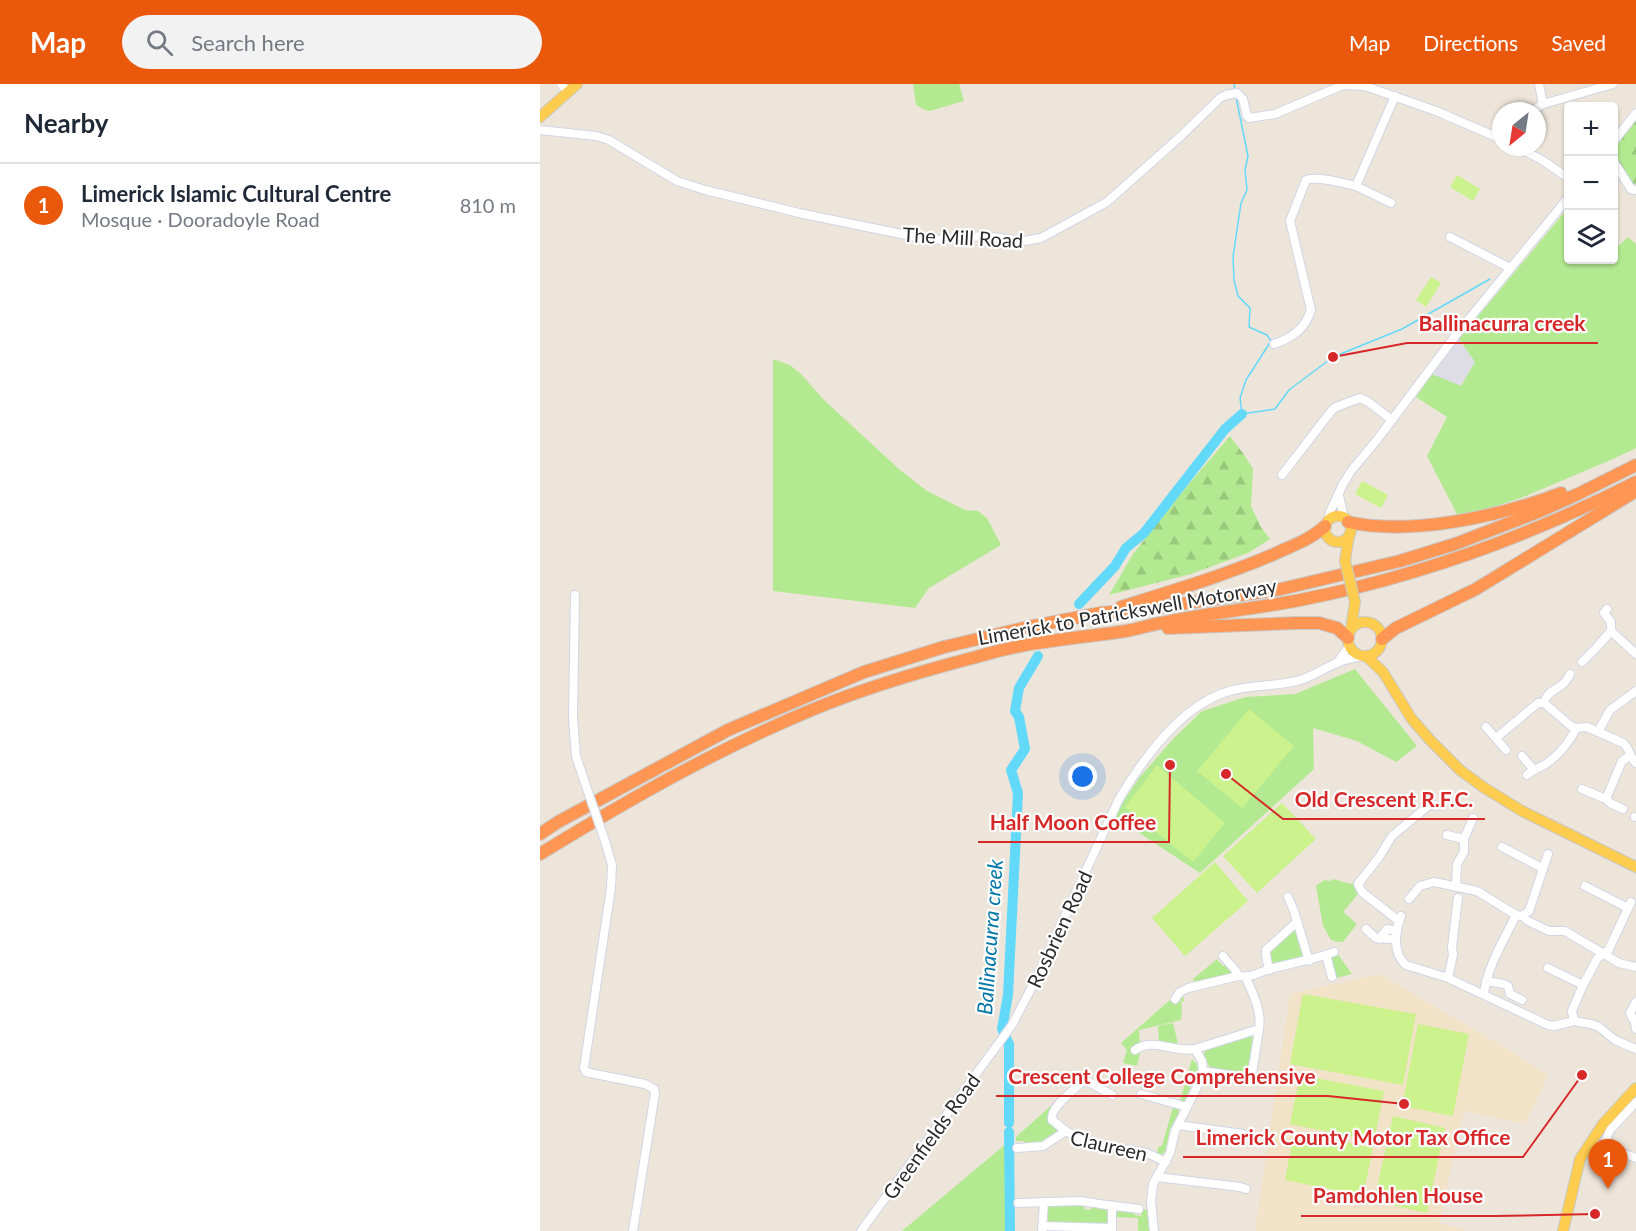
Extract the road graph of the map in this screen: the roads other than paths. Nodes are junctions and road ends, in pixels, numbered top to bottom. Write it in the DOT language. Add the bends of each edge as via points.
graph roads {
  1 [pos="1539,84"];
  2 [pos="1613,84"];
  3 [pos="568,87"];
  4 [pos="1395,96"];
  5 [pos="1543,102"];
  6 [pos="1546,103"];
  7 [pos="1636,113"];
  8 [pos="540,117"];
  9 [pos="540,130"];
  10 [pos="1492,136"];
  11 [pos="1618,136"];
  12 [pos="1535,156"];
  13 [pos="1618,168"];
  14 [pos="1564,175"];
  15 [pos="1356,186"];
  16 [pos="1636,190"];
  17 [pos="1391,203"];
  18 [pos="1564,204"];
  19 [pos="1450,237"];
  20 [pos="1510,268"];
  21 [pos="1274,344"];
  22 [pos="1392,420"];
  23 [pos="1636,458"];
  24 [pos="1636,465"];
  25 [pos="1282,475"];
  26 [pos="1636,482"];
  27 [pos="1636,491"];
  28 [pos="1338,496"];
  29 [pos="1346,520"];
  30 [pos="1327,523"];
  31 [pos="1349,535"];
  32 [pos="1334,541"];
  33 [pos="1346,561"];
  34 [pos="575,595"];
  35 [pos="1355,602"];
  36 [pos="1607,609"];
  37 [pos="1100,613"];
  38 [pos="1368,623"];
  39 [pos="1128,631"];
  40 [pos="1611,631"];
  41 [pos="1349,638"];
  42 [pos="1381,642"];
  43 [pos="1636,654"];
  44 [pos="1364,656"];
  45 [pos="1582,662"];
  46 [pos="1337,663"];
  47 [pos="1383,672"];
  48 [pos="1570,674"];
  49 [pos="1636,691"];
  50 [pos="1544,703"];
  51 [pos="1486,727"];
  52 [pos="1576,728"];
  53 [pos="1598,732"];
  54 [pos="1496,738"];
  55 [pos="1506,750"];
  56 [pos="1522,756"];
  57 [pos="1633,759"];
  58 [pos="1582,789"];
  59 [pos="1606,799"];
  60 [pos="1437,806"];
  61 [pos="1623,809"];
  62 [pos="1473,818"];
  63 [pos="540,834"];
  64 [pos="1447,835"];
  65 [pos="1464,839"];
  66 [pos="1502,847"];
  67 [pos="540,854"];
  68 [pos="1548,854"];
  69 [pos="1636,867"];
  70 [pos="1542,868"];
  71 [pos="1585,886"];
  72 [pos="1456,887"];
  73 [pos="1288,897"];
  74 [pos="1458,898"];
  75 [pos="1409,899"];
  76 [pos="1519,916"];
  77 [pos="1297,922"];
  78 [pos="1366,930"];
  79 [pos="1397,931"];
  80 [pos="1379,939"];
  81 [pos="1390,939"];
  82 [pos="1603,953"];
  83 [pos="1222,956"];
  84 [pos="1309,961"];
  85 [pos="1636,967"];
  86 [pos="1548,968"];
  87 [pos="1269,970"];
  88 [pos="1332,976"];
  89 [pos="1242,977"];
  90 [pos="1449,978"];
  91 [pos="1486,981"];
  92 [pos="1583,985"];
  93 [pos="1484,993"];
  94 [pos="1175,999"];
  95 [pos="1522,1000"];
  96 [pos="1636,1002"];
  97 [pos="1574,1021"];
  98 [pos="1260,1029"];
  99 [pos="1636,1029"];
  100 [pos="1001,1040"];
  101 [pos="1195,1049"];
  102 [pos="1135,1050"];
  103 [pos="1635,1050"];
  104 [pos="1203,1071"];
  105 [pos="1636,1088"];
  106 [pos="1141,1094"];
  107 [pos="1112,1095"];
  108 [pos="1636,1102"];
  109 [pos="1187,1107"];
  110 [pos="1178,1125"];
  111 [pos="1066,1131"];
  112 [pos="1243,1134"];
  113 [pos="1590,1142"];
  114 [pos="1603,1147"];
  115 [pos="1017,1148"];
  116 [pos="1636,1158"];
  117 [pos="1166,1162"];
  118 [pos="1157,1177"];
  119 [pos="1246,1189"];
  120 [pos="1044,1202"];
  121 [pos="1018,1203"];
  122 [pos="1112,1206"];
  123 [pos="1139,1209"];
  124 [pos="1043,1229"];
  125 [pos="1112,1229"];
  126 [pos="633,1231"];
  127 [pos="861,1231"];
  128 [pos="1154,1231"];
  129 [pos="1563,1231"];
  1 -- 5 [label="street"];
  2 -- 6 [label="street"];
  3 -- 8 [label="main road"];
  4 -- 9 [label="street, The Mill Road" via="1365,86 1343,85 1275,114 1249,118 1243,99 1236,93 1226,95 1107,201 1041,238 1025,242 983,236 942,240 799,213 677,181 609,140"];
  4 -- 10 [label="street, The Mill Road"];
  4 -- 15 [label="street"];
  7 -- 11 [label="street"];
  12 -- 14 [label="street"];
  13 -- 16 [label="street" via="1631,189"];
  15 -- 17 [label="street"];
  15 -- 21 [label="street" via="1306,180 1290,221 1311,310 1297,333"];
  18 -- 20 [label="street"];
  19 -- 20 [label="street"];
  20 -- 22 [label="street"];
  22 -- 25 [label="street" via="1360,398 1336,407"];
  22 -- 28 [label="street" via="1351,471"];
  23 -- 29 [label="highway" via="1528,506 1449,522 1382,527"];
  24 -- 37 [label="highway, Limerick to Patrickswell Motorway" via="1538,512 1400,561 1281,589"];
  26 -- 39 [label="highway, Limerick to Patrickswell Motorway" via="1548,524 1435,565 1299,600"];
  27 -- 42 [label="highway" via="1476,589 1396,628"];
  28 -- 29 [label="street"];
  28 -- 30 [label="street"];
  29 -- 30 [label="main road" via="1336,516"];
  29 -- 31 [label="main road"];
  30 -- 32 [label="main road" via="1326,534"];
  30 -- 37 [label="highway" via="1308,539 1257,561"];
  31 -- 32 [label="main road"];
  31 -- 33 [label="main road"];
  32 -- 33 [label="main road"];
  33 -- 35 [label="main road, bridge"];
  34 -- 126 [label="street, bridge" via="576,756 612,865 584,1068 590,1074 645,1084 655,1093"];
  35 -- 38 [label="main road"];
  35 -- 41 [label="main road"];
  36 -- 40 [label="street" via="1604,613 1611,622"];
  37 -- 63 [label="highway, Limerick to Patrickswell Motorway" via="944,647 864,672 728,730"];
  38 -- 41 [label="main road" via="1359,624"];
  38 -- 42 [label="main road" via="1378,628"];
  39 -- 41 [label="highway" via="1319,623 1337,628"];
  39 -- 67 [label="highway, Limerick to Patrickswell Motorway" via="1047,641 979,656 818,707 731,746"];
  40 -- 43 [label="street"];
  40 -- 45 [label="street"];
  41 -- 44 [label="main road" via="1352,651"];
  41 -- 46 [label="street, Rosbrien Road"];
  42 -- 44 [label="main road" via="1376,653"];
  42 -- 47 [label="main road"];
  44 -- 46 [label="street, Rosbrien Road"];
  44 -- 47 [label="main road"];
  46 -- 100 [label="street, Rosbrien Road" via="1295,682 1248,687 1215,696 1171,728 1115,807 1018,1015"];
  47 -- 69 [label="main road" via="1411,718 1482,788"];
  48 -- 50 [label="street" via="1565,683 1547,694"];
  49 -- 53 [label="street" via="1610,710"];
  50 -- 52 [label="street"];
  50 -- 54 [label="street" via="1538,703"];
  51 -- 54 [label="street"];
  52 -- 53 [label="street" via="1584,726"];
  52 -- 56 [label="street" via="1546,764 1530,772"];
  53 -- 57 [label="street" via="1623,743"];
  54 -- 55 [label="street"];
  57 -- 59 [label="street" via="1622,761"];
  58 -- 59 [label="street"];
  59 -- 61 [label="street"];
  60 -- 79 [label="street" via="1431,804 1392,836 1358,884 1362,892 1400,919"];
  62 -- 65 [label="street"];
  64 -- 65 [label="street"];
  65 -- 72 [label="street"];
  66 -- 70 [label="street"];
  68 -- 70 [label="street"];
  70 -- 76 [label="street" via="1529,911"];
  71 -- 82 [label="street" via="1629,905 1608,951"];
  72 -- 75 [label="street" via="1425,884"];
  72 -- 76 [label="street" via="1477,891"];
  73 -- 77 [label="street"];
  74 -- 90 [label="street"];
  76 -- 82 [label="street" via="1549,931 1565,931"];
  76 -- 91 [label="street"];
  77 -- 84 [label="street"];
  77 -- 87 [label="street" via="1266,950"];
  78 -- 80 [label="street"];
  79 -- 80 [label="street" via="1387,929"];
  79 -- 90 [label="street" via="1396,946 1403,963"];
  80 -- 81 [label="street"];
  82 -- 85 [label="street"];
  82 -- 92 [label="street"];
  83 -- 89 [label="street"];
  84 -- 87 [label="street"];
  84 -- 88 [label="street" via="1330,954"];
  86 -- 92 [label="street"];
  87 -- 89 [label="street"];
  89 -- 94 [label="street" via="1188,988"];
  89 -- 98 [label="street" via="1258,1007"];
  90 -- 93 [label="street"];
  91 -- 93 [label="street"];
  91 -- 95 [label="street" via="1508,986 1510,994"];
  92 -- 97 [label="street" via="1572,1011"];
  93 -- 97 [label="street" via="1548,1025"];
  96 -- 99 [label="street" via="1630,1013"];
  97 -- 103 [label="street" via="1595,1025"];
  98 -- 101 [label="street"];
  98 -- 104 [label="street" via="1249,1078"];
  100 -- 127 [label="street, Greenfields Road"];
  101 -- 102 [label="street" via="1151,1045"];
  101 -- 104 [label="street"];
  104 -- 109 [label="street"];
  105 -- 113 [label="main road"];
  106 -- 109 [label="street"];
  107 -- 111 [label="street" via="1082,1082 1052,1113 1052,1120"];
  108 -- 114 [label="street" via="1610,1130"];
  109 -- 110 [label="street"];
  110 -- 112 [label="street"];
  110 -- 117 [label="street"];
  111 -- 115 [label="street, Claureen" via="1043,1146"];
  111 -- 117 [label="street, Claureen" via="1088,1143 1147,1153"];
  113 -- 114 [label="street"];
  113 -- 129 [label="main road" via="1580,1159"];
  114 -- 116 [label="street"];
  117 -- 118 [label="street"];
  118 -- 119 [label="street"];
  118 -- 128 [label="street" via="1151,1194"];
  120 -- 121 [label="street"];
  120 -- 122 [label="street" via="1080,1201"];
  120 -- 124 [label="street"];
  122 -- 123 [label="street"];
  122 -- 125 [label="street"];
  124 -- 125 [label="street"];
}
